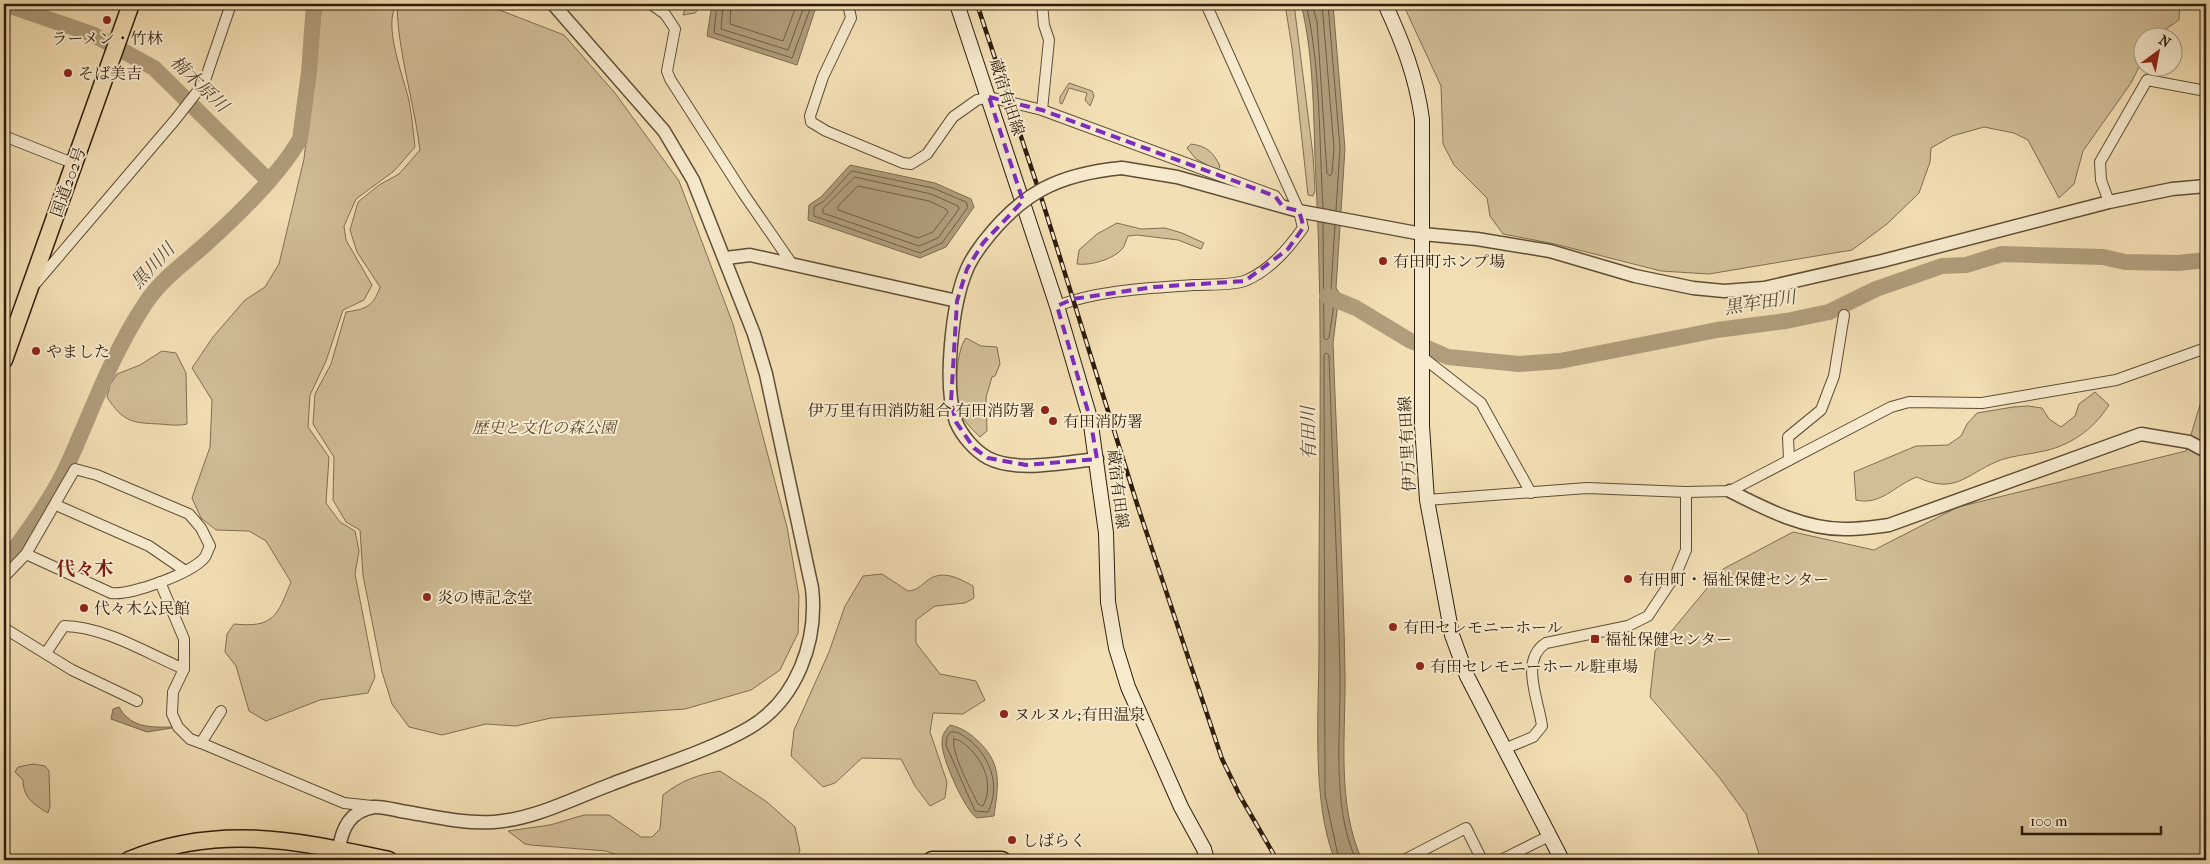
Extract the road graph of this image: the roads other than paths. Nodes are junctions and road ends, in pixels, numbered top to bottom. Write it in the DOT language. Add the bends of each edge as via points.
graph roads {
  1 [pos="131,4"];
  2 [pos="231,4"];
  3 [pos="553,4"];
  4 [pos="651,4"];
  5 [pos="848,4"];
  6 [pos="957,4"];
  7 [pos="1042,4"];
  8 [pos="1206,4"];
  9 [pos="1385,4"];
  10 [pos="2206,91"];
  11 [pos="989,97"];
  12 [pos="1042,110"];
  13 [pos="4,136"];
  14 [pos="75,164"];
  15 [pos="2206,186"];
  16 [pos="2109,202"];
  17 [pos="1283,207"];
  18 [pos="1299,211"];
  19 [pos="1422,234"];
  20 [pos="726,258"];
  21 [pos="792,264"];
  22 [pos="28,291"];
  23 [pos="958,301"];
  24 [pos="1057,306"];
  25 [pos="1844,315"];
  26 [pos="2206,348"];
  27 [pos="1421,356"];
  28 [pos="4,360"];
  29 [pos="2206,451"];
  30 [pos="1097,459"];
  31 [pos="1789,460"];
  32 [pos="1730,491"];
  33 [pos="1531,492"];
  34 [pos="1686,492"];
  35 [pos="1427,500"];
  36 [pos="56,505"];
  37 [pos="26,554"];
  38 [pos="184,570"];
  39 [pos="4,577"];
  40 [pos="160,582"];
  41 [pos="4,628"];
  42 [pos="46,653"];
  43 [pos="184,669"];
  44 [pos="137,701"];
  45 [pos="221,711"];
  46 [pos="201,744"];
  47 [pos="1504,749"];
  48 [pos="375,807"];
  49 [pos="1549,836"];
  50 [pos="339,850"];
  51 [pos="129,860"];
  52 [pos="389,860"];
  53 [pos="932,860"];
  54 [pos="1002,860"];
  55 [pos="1207,860"];
  56 [pos="1404,860"];
  57 [pos="1482,860"];
  58 [pos="1500,860"];
  59 [pos="1562,860"];
  1 -- 14 [label="highway, 国道202号"];
  2 -- 22 [label="street" via="204,83"];
  3 -- 20 [label="street" via="646,110 679,154"];
  4 -- 21 [label="street" via="665,14 675,30 667,71 670,79"];
  5 -- 11 [label="street" via="850,18 823,77 810,116 811,122 911,164 927,154 953,117 977,100"];
  6 -- 11 [label="main road, 蔵宿有田線"];
  7 -- 12 [label="street" via="1049,40"];
  8 -- 18 [label="street"];
  9 -- 19 [label="main road, 伊万里有田線" via="1403,42 1417,85 1422,119"];
  10 -- 16 [label="street" via="2147,80 2100,162 2101,180"];
  11 -- 12 [label="street"];
  11 -- 24 [label="main road, 蔵宿有田線"];
  12 -- 17 [label="street" via="1275,196"];
  13 -- 14 [label="street"];
  14 -- 22 [label="highway, 国道202号"];
  15 -- 16 [label="street" via="2172,189"];
  16 -- 19 [label="street" via="1764,288 1724,290 1693,288 1635,276 1550,251"];
  17 -- 18 [label="street"];
  17 -- 23 [label="street, bridge" via="1177,177 1122,168 1073,175 1054,182 1012,209 983,243 967,269"];
  18 -- 19 [label="street"];
  18 -- 24 [label="street" via="1303,228 1288,249 1260,273 1245,281 1154,288 1072,299"];
  19 -- 27 [label="main road, 伊万里有田線"];
  20 -- 21 [label="street" via="750,255"];
  20 -- 48 [label="street" via="766,374 812,588 813,628 800,670 786,693 772,710 750,727 533,814 493,822 466,822"];
  21 -- 23 [label="street"];
  22 -- 28 [label="highway, 国道202号"];
  23 -- 30 [label="street" via="951,376 952,402 963,436 988,458 1010,466"];
  24 -- 30 [label="main road, 蔵宿有田線" via="1090,418"];
  25 -- 31 [label="street" via="1834,376 1821,410 1788,438"];
  26 -- 31 [label="street" via="2116,380 1982,403 1909,402"];
  27 -- 33 [label="street" via="1481,404"];
  27 -- 35 [label="main road, 伊万里有田線"];
  29 -- 32 [label="street" via="2189,442 2141,434 1889,525 1845,529 1804,523 1763,508"];
  30 -- 55 [label="main road, 蔵宿有田線" via="1106,533 1108,602 1116,648 1128,687"];
  31 -- 32 [label="street"];
  32 -- 34 [label="street"];
  33 -- 34 [label="street" via="1587,488"];
  33 -- 35 [label="street"];
  34 -- 47 [label="street" via="1686,550 1661,599 1648,616 1628,626 1546,643 1538,648 1532,661 1542,726 1533,737"];
  35 -- 47 [label="main road, 伊万里有田線" via="1452,635 1467,676"];
  36 -- 37 [label="street"];
  36 -- 38 [label="street" via="149,546"];
  36 -- 38 [label="street" via="75,469 97,475 188,514 201,528 210,546 204,558"];
  37 -- 39 [label="street"];
  37 -- 40 [label="street" via="120,594"];
  38 -- 40 [label="street"];
  40 -- 43 [label="street" via="184,639"];
  41 -- 42 [label="street"];
  42 -- 43 [label="street" via="64,626 80,626"];
  42 -- 44 [label="street" via="72,670"];
  43 -- 46 [label="street" via="173,692 172,714 178,727 190,739"];
  45 -- 46 [label="street"];
  46 -- 48 [label="street" via="344,803"];
  47 -- 49 [label="main road, 伊万里有田線"];
  48 -- 50 [label="street" via="353,815 342,829"];
  49 -- 58 [label="street"];
  49 -- 59 [label="main road, 伊万里有田線"];
  50 -- 51 [label="highway" via="262,838 202,840"];
  50 -- 52 [label="highway"];
  53 -- 54 [label="highway"];
  56 -- 57 [label="street" via="1466,828"];
}
